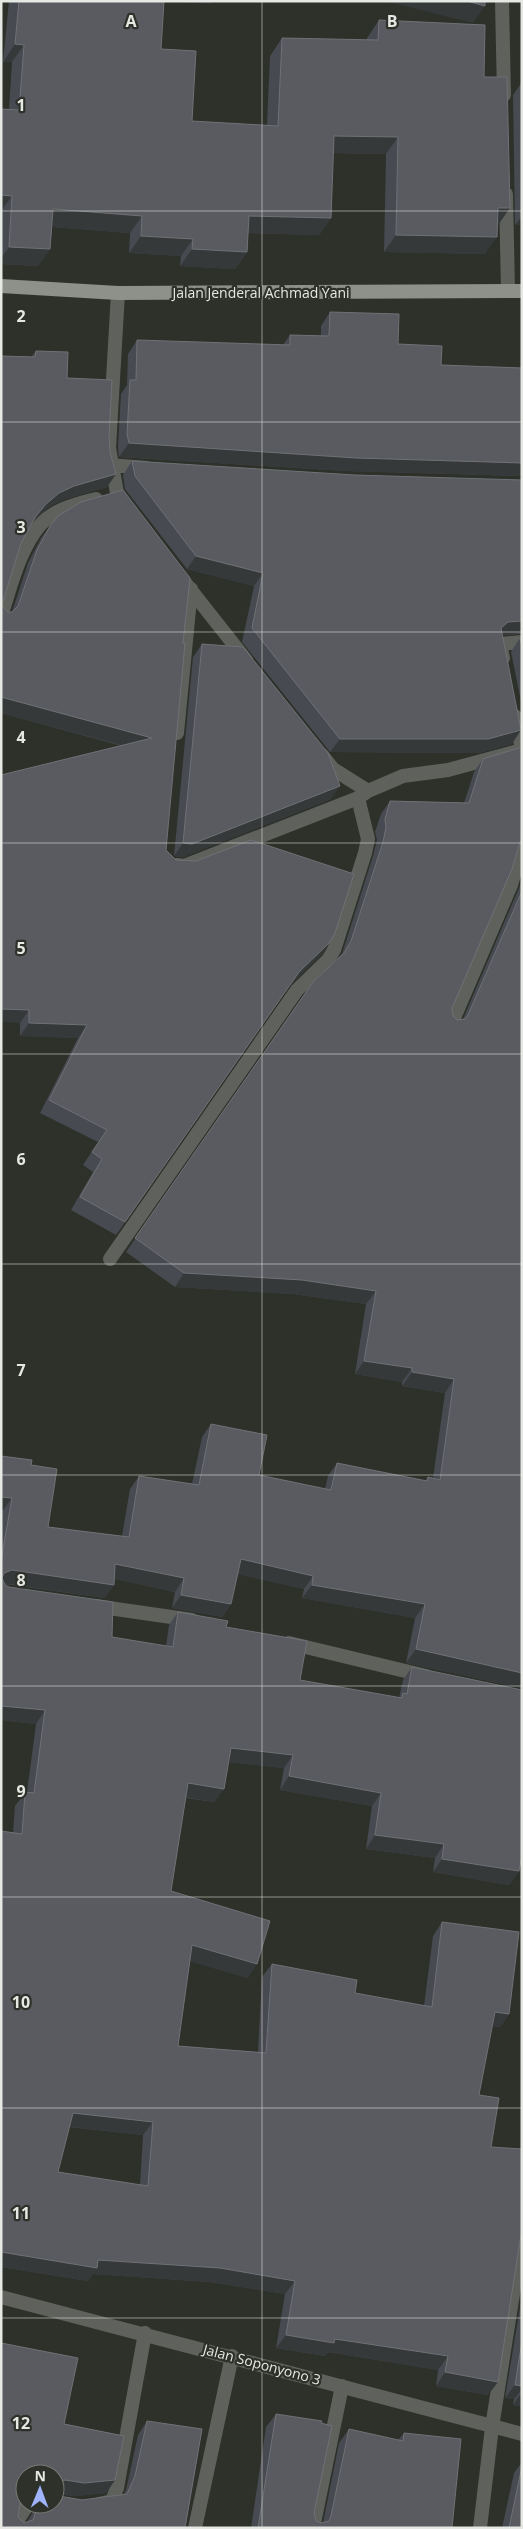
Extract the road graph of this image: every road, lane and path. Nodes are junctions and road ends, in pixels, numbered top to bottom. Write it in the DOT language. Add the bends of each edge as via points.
graph roads {
  1 [pos="502,1"];
  2 [pos="504,111"];
  3 [pos="506,181"];
  4 [pos="1,286"];
  5 [pos="515,291"];
  6 [pos="118,293"];
  7 [pos="110,465"];
  8 [pos="160,468"];
  9 [pos="117,493"];
  10 [pos="133,516"];
  11 [pos="168,560"];
  12 [pos="191,589"];
  13 [pos="1,616"];
  14 [pos="522,642"];
  15 [pos="252,668"];
  16 [pos="506,673"];
  17 [pos="512,702"];
  18 [pos="311,742"];
  19 [pos="175,746"];
  20 [pos="522,750"];
  21 [pos="363,794"];
  22 [pos="522,847"];
  23 [pos="165,860"];
  24 [pos="451,1025"];
  25 [pos="110,1259"];
  26 [pos="77,1603"];
  27 [pos="210,1624"];
  28 [pos="276,1640"];
  29 [pos="436,1678"];
  30 [pos="522,2237"];
  31 [pos="1,2297"];
  32 [pos="146,2333"];
  33 [pos="232,2356"];
  34 [pos="342,2386"];
  35 [pos="492,2427"];
  36 [pos="522,2434"];
  37 [pos="84,2505"];
  38 [pos="22,2514"];
  39 [pos="17,2528"];
  40 [pos="195,2528"];
  41 [pos="313,2528"];
  42 [pos="480,2528"];
  1 -- 2 [label="street"];
  3 -- 5 [label="street"];
  4 -- 6 [label="main road, Jalan Jenderal Achmad Yani"];
  5 -- 6 [label="main road, Jalan Jenderal Achmad Yani"];
  6 -- 7 [label="street"];
  7 -- 8 [label="street"];
  7 -- 9 [label="street"];
  9 -- 10 [label="street"];
  9 -- 13 [label="street" via="70,506 40,524 19,560"];
  11 -- 12 [label="street"];
  12 -- 15 [label="street"];
  12 -- 19 [label="street"];
  14 -- 16 [label="street" via="500,644"];
  17 -- 20 [label="street"];
  18 -- 21 [label="street" via="333,769"];
  20 -- 21 [label="street" via="448,770 403,776"];
  21 -- 23 [label="street" via="184,866 169,864"];
  21 -- 25 [label="street" via="368,839 359,879 334,950 297,990"];
  22 -- 24 [label="street" via="511,885"];
  26 -- 27 [label="street"];
  28 -- 29 [label="street"];
  30 -- 35 [label="street"];
  31 -- 32 [label="street, Jalan Soponyono 3"];
  32 -- 33 [label="street, Jalan Soponyono 3"];
  32 -- 37 [label="street" via="117,2488 112,2501"];
  33 -- 34 [label="street, Jalan Soponyono 3"];
  33 -- 40 [label="street"];
  34 -- 35 [label="street, Jalan Soponyono 3"];
  34 -- 41 [label="street"];
  35 -- 36 [label="street, Jalan Soponyono 3"];
  35 -- 42 [label="street"];
  38 -- 39 [label="street"];
}
